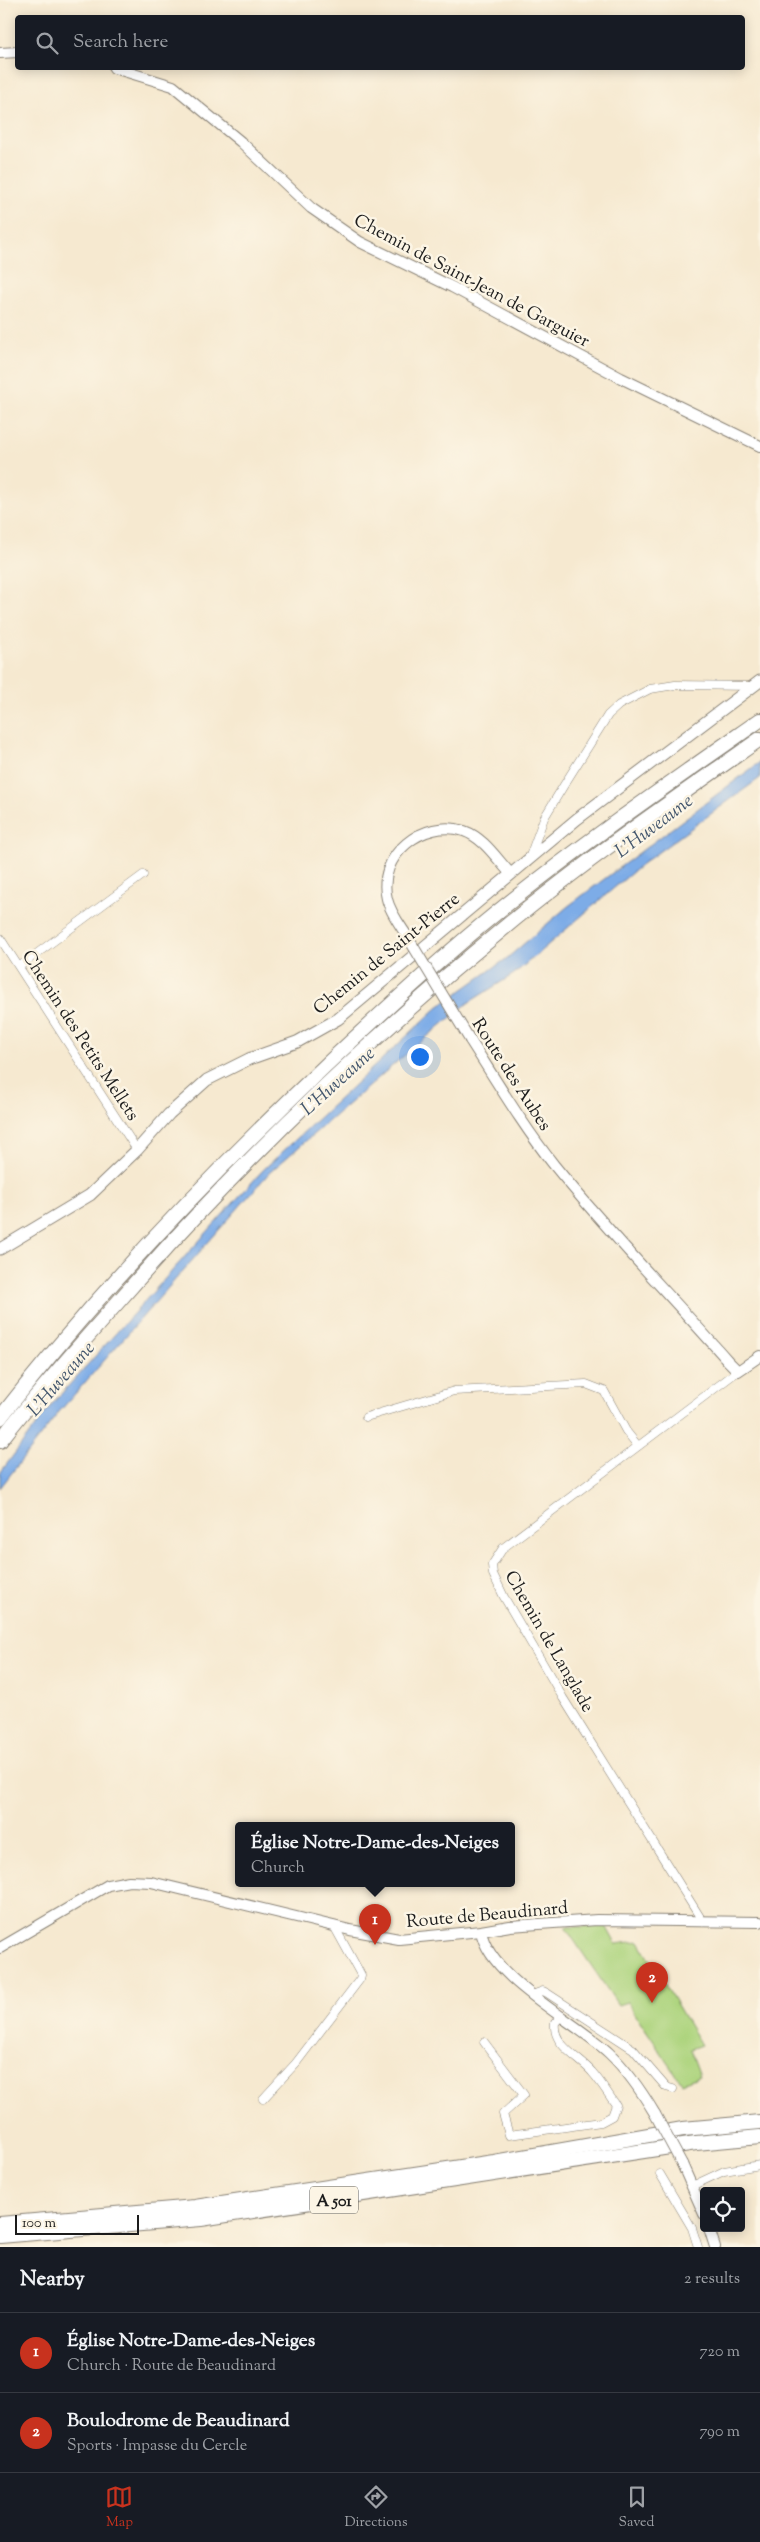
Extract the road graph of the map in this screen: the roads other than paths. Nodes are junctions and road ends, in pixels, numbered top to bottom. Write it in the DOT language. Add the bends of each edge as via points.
graph roads {
  1 [pos="15,52"];
  2 [pos="0,53"];
  3 [pos="121,70"];
  4 [pos="760,446"];
  5 [pos="757,683"];
  6 [pos="760,720"];
  7 [pos="760,739"];
  8 [pos="530,856"];
  9 [pos="510,873"];
  10 [pos="143,875"];
  11 [pos="0,938"];
  12 [pos="20,966"];
  13 [pos="137,1150"];
  14 [pos="0,1248"];
  15 [pos="760,1356"];
  16 [pos="738,1370"];
  17 [pos="366,1417"];
  18 [pos="0,1418"];
  19 [pos="0,1442"];
  20 [pos="638,1446"];
  21 [pos="703,1922"];
  22 [pos="760,1922"];
  23 [pos="334,1926"];
  24 [pos="481,1931"];
  25 [pos="0,1948"];
  26 [pos="532,1995"];
  27 [pos="561,2016"];
  28 [pos="484,2042"];
  29 [pos="672,2089"];
  30 [pos="263,2099"];
  31 [pos="760,2122"];
  32 [pos="760,2136"];
  33 [pos="760,2165"];
  34 [pos="660,2174"];
  35 [pos="692,2186"];
  36 [pos="700,2205"];
  37 [pos="0,2224"];
  38 [pos="710,2232"];
  39 [pos="0,2236"];
  40 [pos="698,2247"];
  41 [pos="715,2247"];
  1 -- 2 [label="street"];
  3 -- 4 [label="street, Chemin de Saint-Jean de Garguier" via="173,86 241,142 311,208 360,242 452,287 621,378"];
  5 -- 8 [label="main road, Chemin de Saint-Pierre"];
  5 -- 8 [label="street" via="675,685 650,689 619,704 608,715 544,818"];
  6 -- 18 [label="highway" via="617,820 496,914 395,1000 264,1123 160,1231"];
  7 -- 19 [label="highway" via="628,831 505,927 408,1009 276,1132 172,1240 36,1394"];
  8 -- 9 [label="main road, Chemin de Saint-Pierre"];
  9 -- 13 [label="main road, Chemin de Saint-Pierre" via="338,1019 297,1042 249,1059 207,1080 169,1114"];
  9 -- 16 [label="street, Route des Aubes, bridge" via="483,843 465,832 439,828 419,835 398,851 387,873 387,899 470,1040 529,1131 559,1171"];
  10 -- 12 [label="street"];
  11 -- 12 [label="street, Chemin des Petits Mellets"];
  12 -- 13 [label="street, Chemin des Petits Mellets"];
  13 -- 14 [label="main road, Chemin de Saint-Pierre" via="90,1195"];
  15 -- 16 [label="street"];
  16 -- 20 [label="street, Chemin de Langlade"];
  17 -- 20 [label="street" via="454,1391 586,1384 604,1391"];
  20 -- 21 [label="street, Chemin de Langlade" via="503,1548 492,1564 493,1574 563,1698"];
  21 -- 22 [label="street, Route de Beaudinard"];
  21 -- 24 [label="street, Route de Beaudinard" via="597,1920"];
  23 -- 24 [label="street, Route de Beaudinard" via="399,1939"];
  23 -- 25 [label="street, Route de Beaudinard" via="151,1882 129,1881 108,1885 87,1895"];
  23 -- 30 [label="street" via="361,1974 360,1979 296,2063"];
  24 -- 26 [label="street" via="483,1943 495,1960"];
  26 -- 27 [label="street"];
  26 -- 29 [label="street" via="543,1991 612,2033"];
  27 -- 28 [label="street" via="555,2023 555,2034 592,2071 616,2105 612,2116 601,2122 509,2135 503,2114 524,2096"];
  27 -- 35 [label="street, bridge" via="618,2062 641,2090"];
  31 -- 37 [label="highway, A 501" via="683,2129 494,2162 195,2207"];
  32 -- 39 [label="highway, A 501" via="696,2143 201,2220"];
  33 -- 35 [label="street" via="724,2171"];
  34 -- 40 [label="street" via="692,2228"];
  35 -- 36 [label="street"];
  38 -- 41 [label="street"];
}
